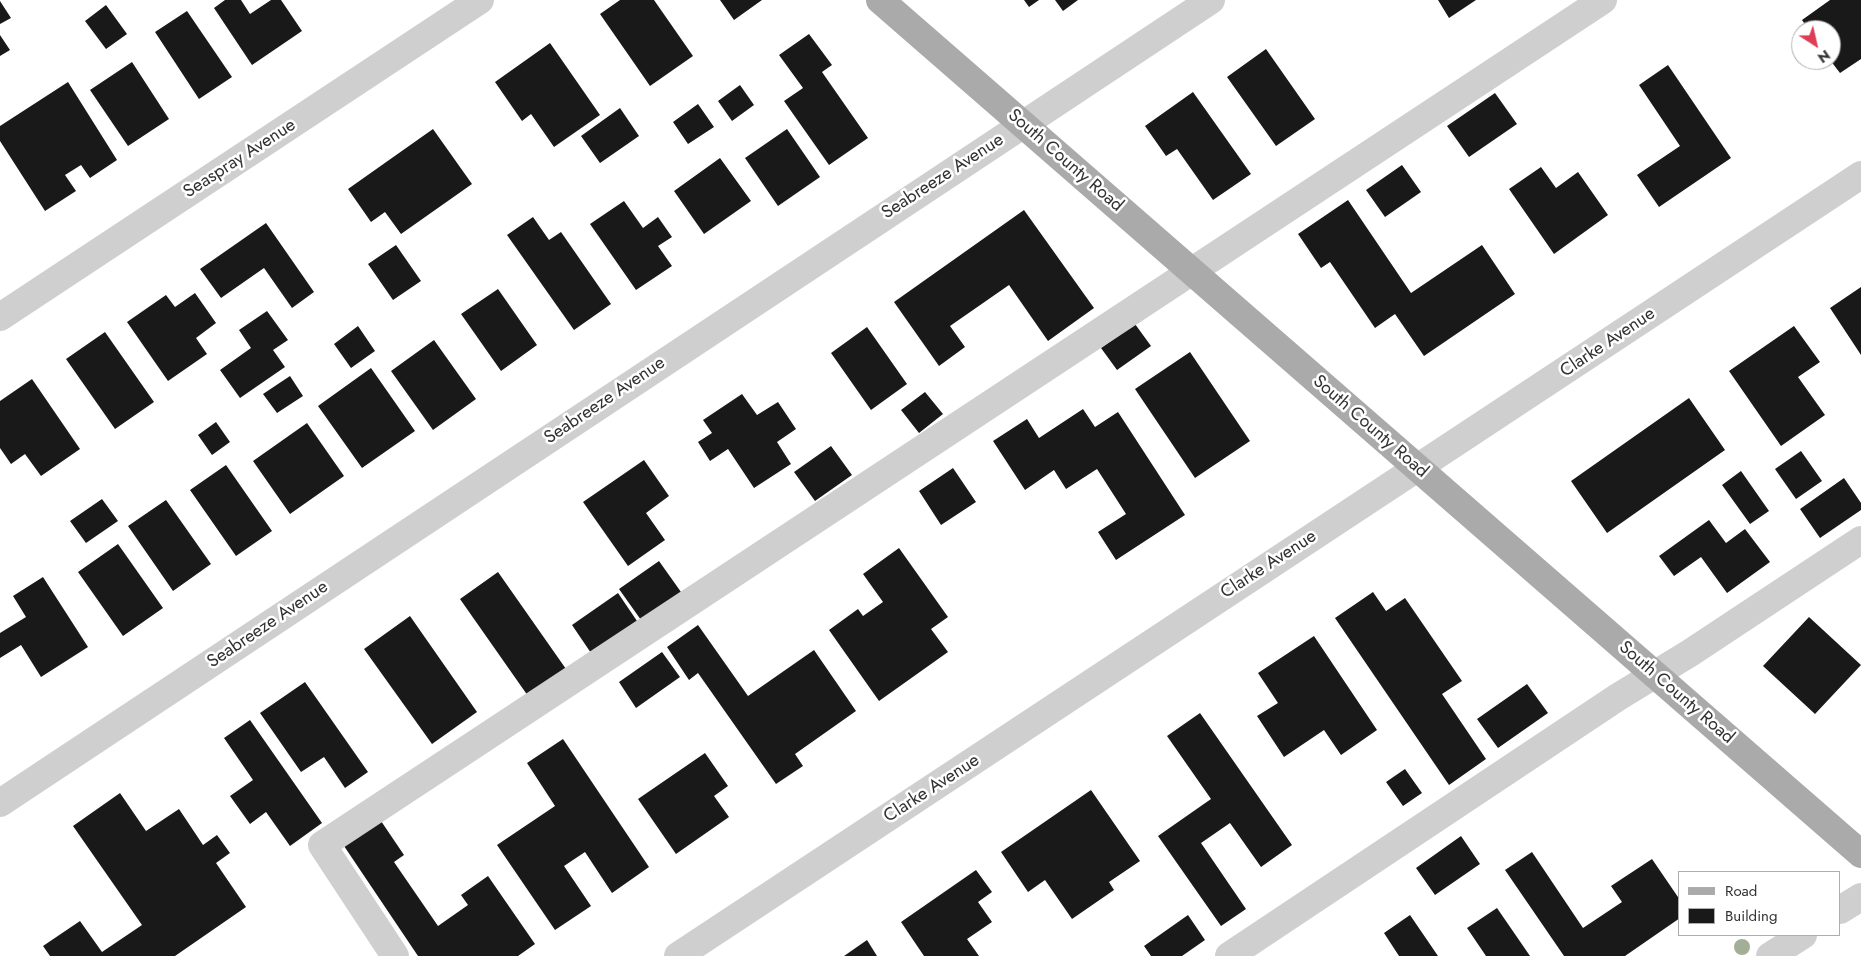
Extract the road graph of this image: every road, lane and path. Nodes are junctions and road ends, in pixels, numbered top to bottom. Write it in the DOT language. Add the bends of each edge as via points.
graph roads {
  1 [pos="480,0"];
  2 [pos="880,0"];
  3 [pos="1212,0"];
  4 [pos="1603,0"];
  5 [pos="1023,124"];
  6 [pos="1861,175"];
  7 [pos="1192,271"];
  8 [pos="0,318"];
  9 [pos="1417,468"];
  10 [pos="1861,540"];
  11 [pos="1654,674"];
  12 [pos="0,802"];
  13 [pos="1861,854"];
  14 [pos="1861,897"];
  15 [pos="1841,909"];
  16 [pos="1800,936"];
  17 [pos="395,956"];
  18 [pos="678,956"];
  19 [pos="1229,956"];
  20 [pos="1770,956"];
  1 -- 8 [label="street, Seaspray Avenue"];
  2 -- 5 [label="main road, South County Road"];
  3 -- 5 [label="street, Seabreeze Avenue"];
  4 -- 7 [label="street"];
  5 -- 7 [label="main road, South County Road"];
  5 -- 12 [label="street, Seabreeze Avenue"];
  6 -- 9 [label="street, Clarke Avenue"];
  7 -- 9 [label="main road, South County Road"];
  7 -- 17 [label="street" via="322,845"];
  9 -- 11 [label="main road, South County Road"];
  9 -- 18 [label="street, Clarke Avenue"];
  10 -- 11 [label="street"];
  11 -- 13 [label="main road, South County Road"];
  11 -- 19 [label="street"];
  14 -- 15 [label="street"];
  16 -- 20 [label="street"];
}
